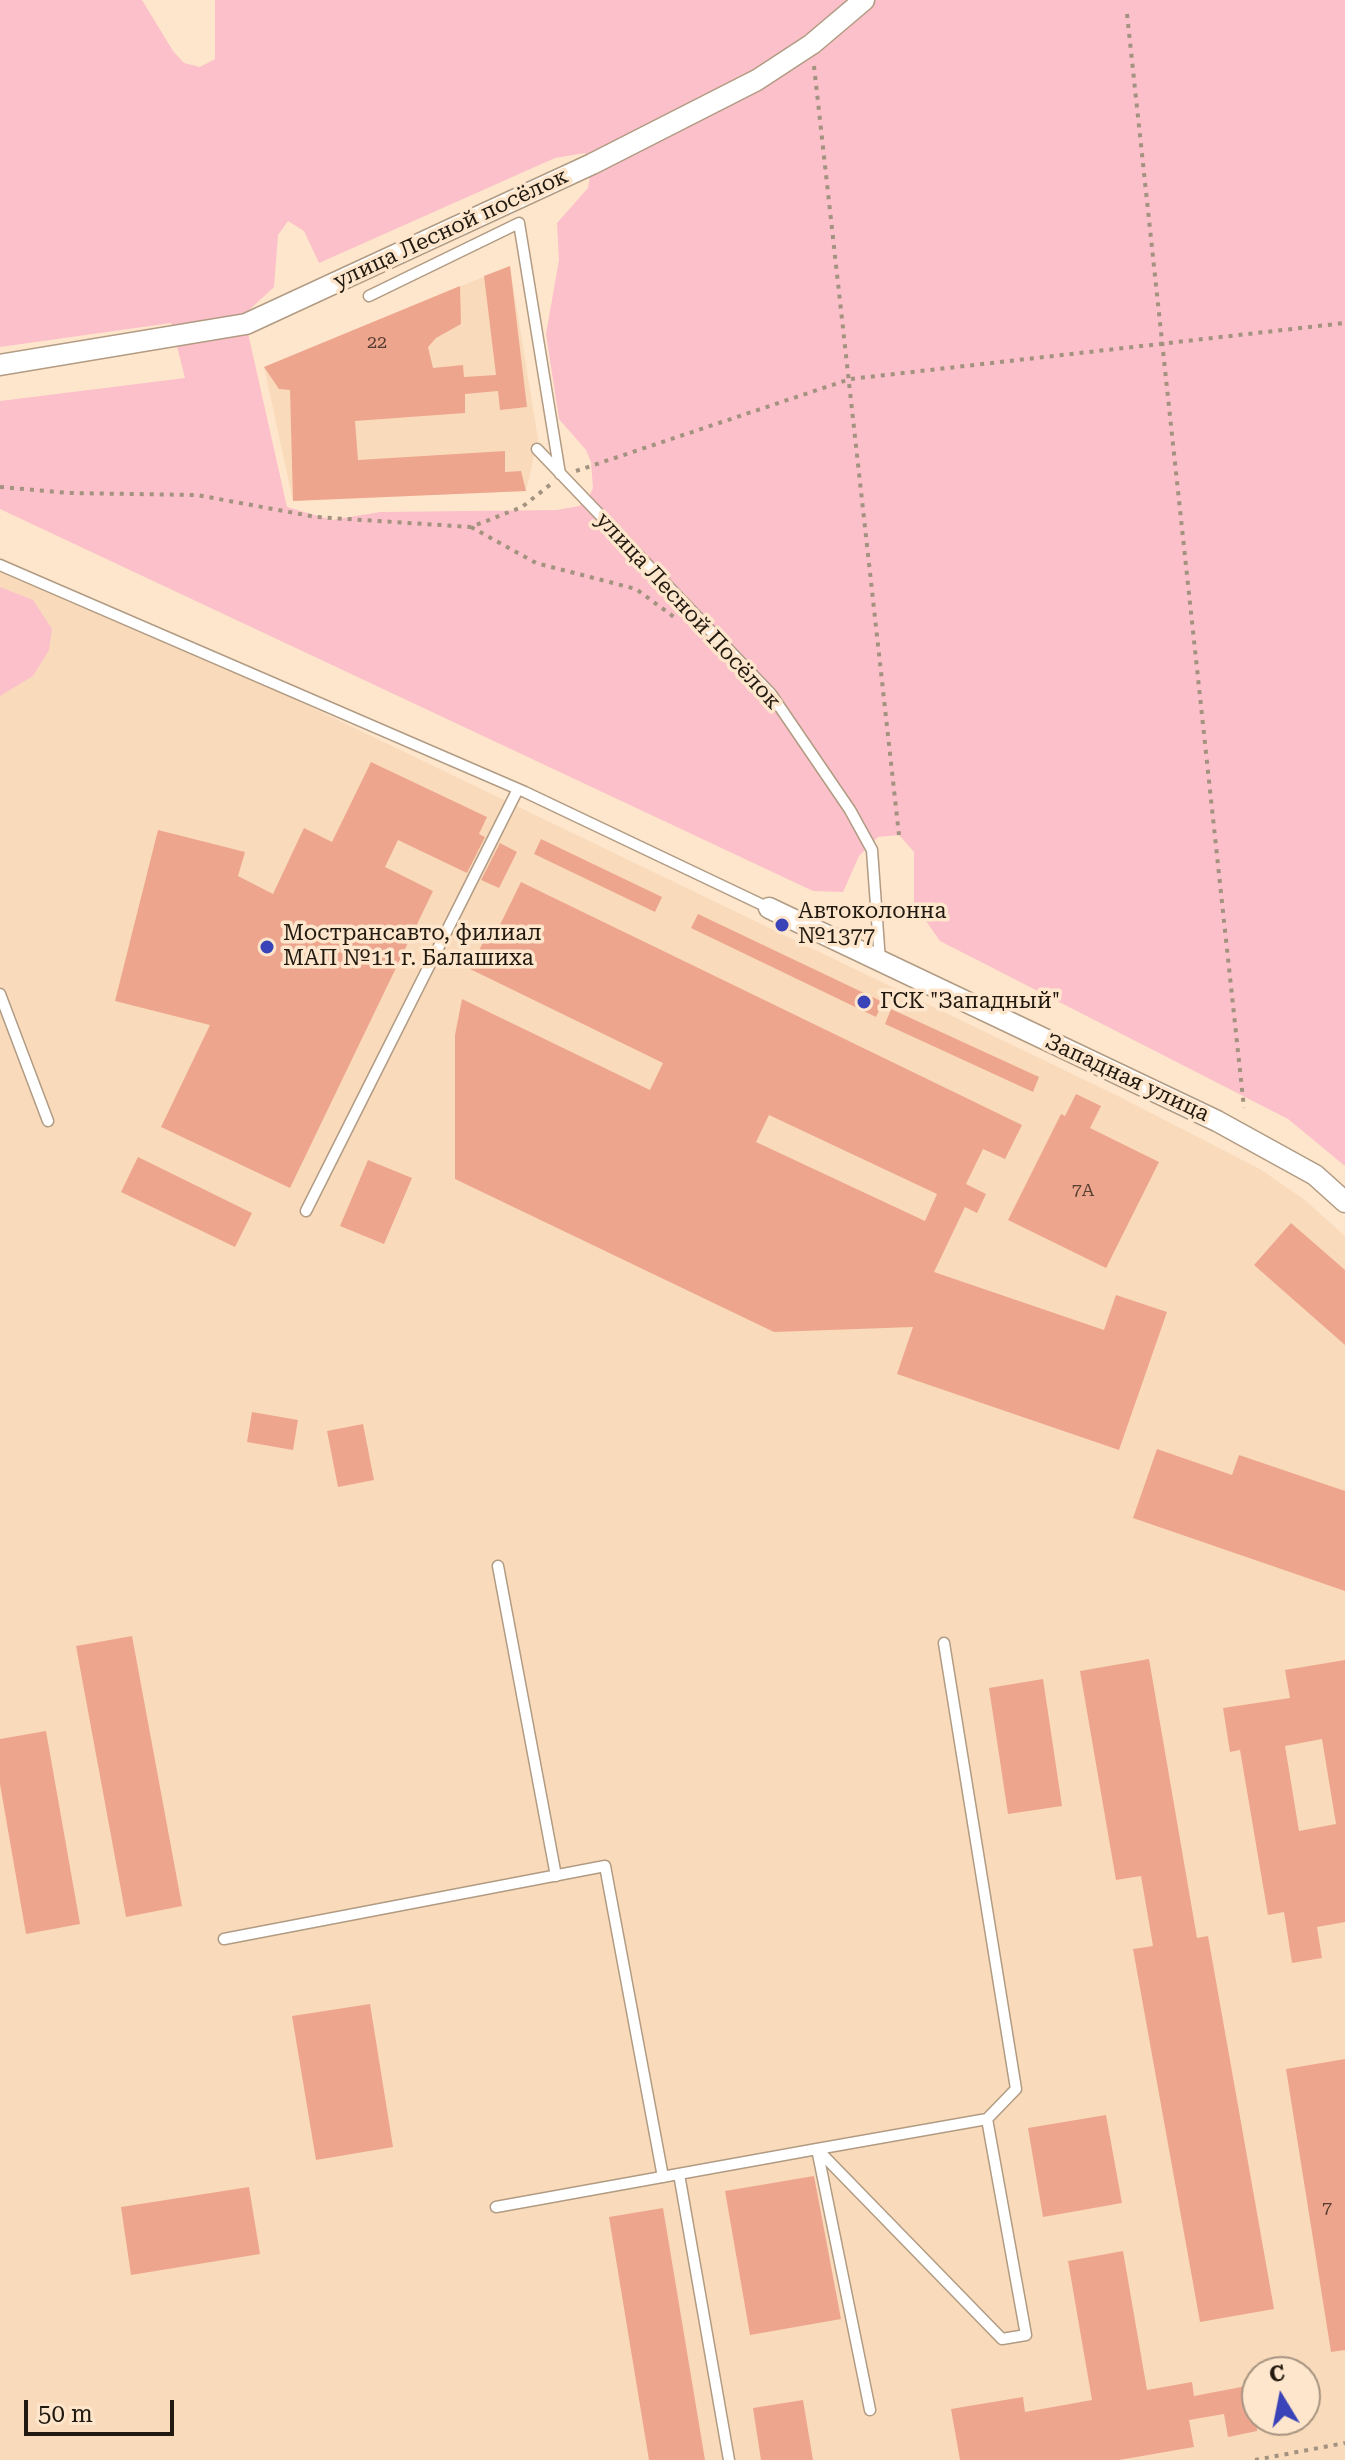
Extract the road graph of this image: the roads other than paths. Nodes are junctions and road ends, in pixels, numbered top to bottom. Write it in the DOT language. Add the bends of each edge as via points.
graph roads {
  1 [pos="864,0"];
  2 [pos="515,199"];
  3 [pos="519,223"];
  4 [pos="369,296"];
  5 [pos="0,365"];
  6 [pos="537,449"];
  7 [pos="561,476"];
  8 [pos="0,565"];
  9 [pos="518,789"];
  10 [pos="769,908"];
  11 [pos="880,961"];
  12 [pos="0,994"];
  13 [pos="48,1121"];
  14 [pos="1345,1202"];
  15 [pos="306,1211"];
  16 [pos="498,1566"];
  17 [pos="944,1643"];
  18 [pos="556,1876"];
  19 [pos="224,1939"];
  20 [pos="987,2119"];
  21 [pos="817,2149"];
  22 [pos="679,2174"];
  23 [pos="663,2177"];
  24 [pos="496,2207"];
  25 [pos="870,2410"];
  26 [pos="729,2460"];
  1 -- 2 [label="street, улица Лесной посёлок" via="812,44 757,80"];
  2 -- 3 [label="lane"];
  2 -- 5 [label="street, улица Лесной посёлок" via="246,324"];
  3 -- 4 [label="lane"];
  3 -- 7 [label="lane"];
  6 -- 7 [label="lane, улица Лесной Посёлок"];
  7 -- 11 [label="lane, улица Лесной Посёлок" via="771,694 850,810 872,850"];
  8 -- 9 [label="lane"];
  9 -- 10 [label="lane"];
  9 -- 15 [label="lane"];
  10 -- 11 [label="street, Западная улица"];
  11 -- 14 [label="street, Западная улица" via="1217,1121 1315,1175"];
  12 -- 13 [label="lane"];
  16 -- 18 [label="lane"];
  17 -- 20 [label="lane" via="1016,2089"];
  18 -- 19 [label="lane"];
  18 -- 23 [label="lane" via="605,1866"];
  20 -- 21 [label="lane"];
  20 -- 21 [label="lane" via="1026,2335 1002,2339"];
  21 -- 22 [label="lane"];
  21 -- 25 [label="lane"];
  22 -- 23 [label="lane"];
  22 -- 26 [label="lane"];
  23 -- 24 [label="lane"];
}
